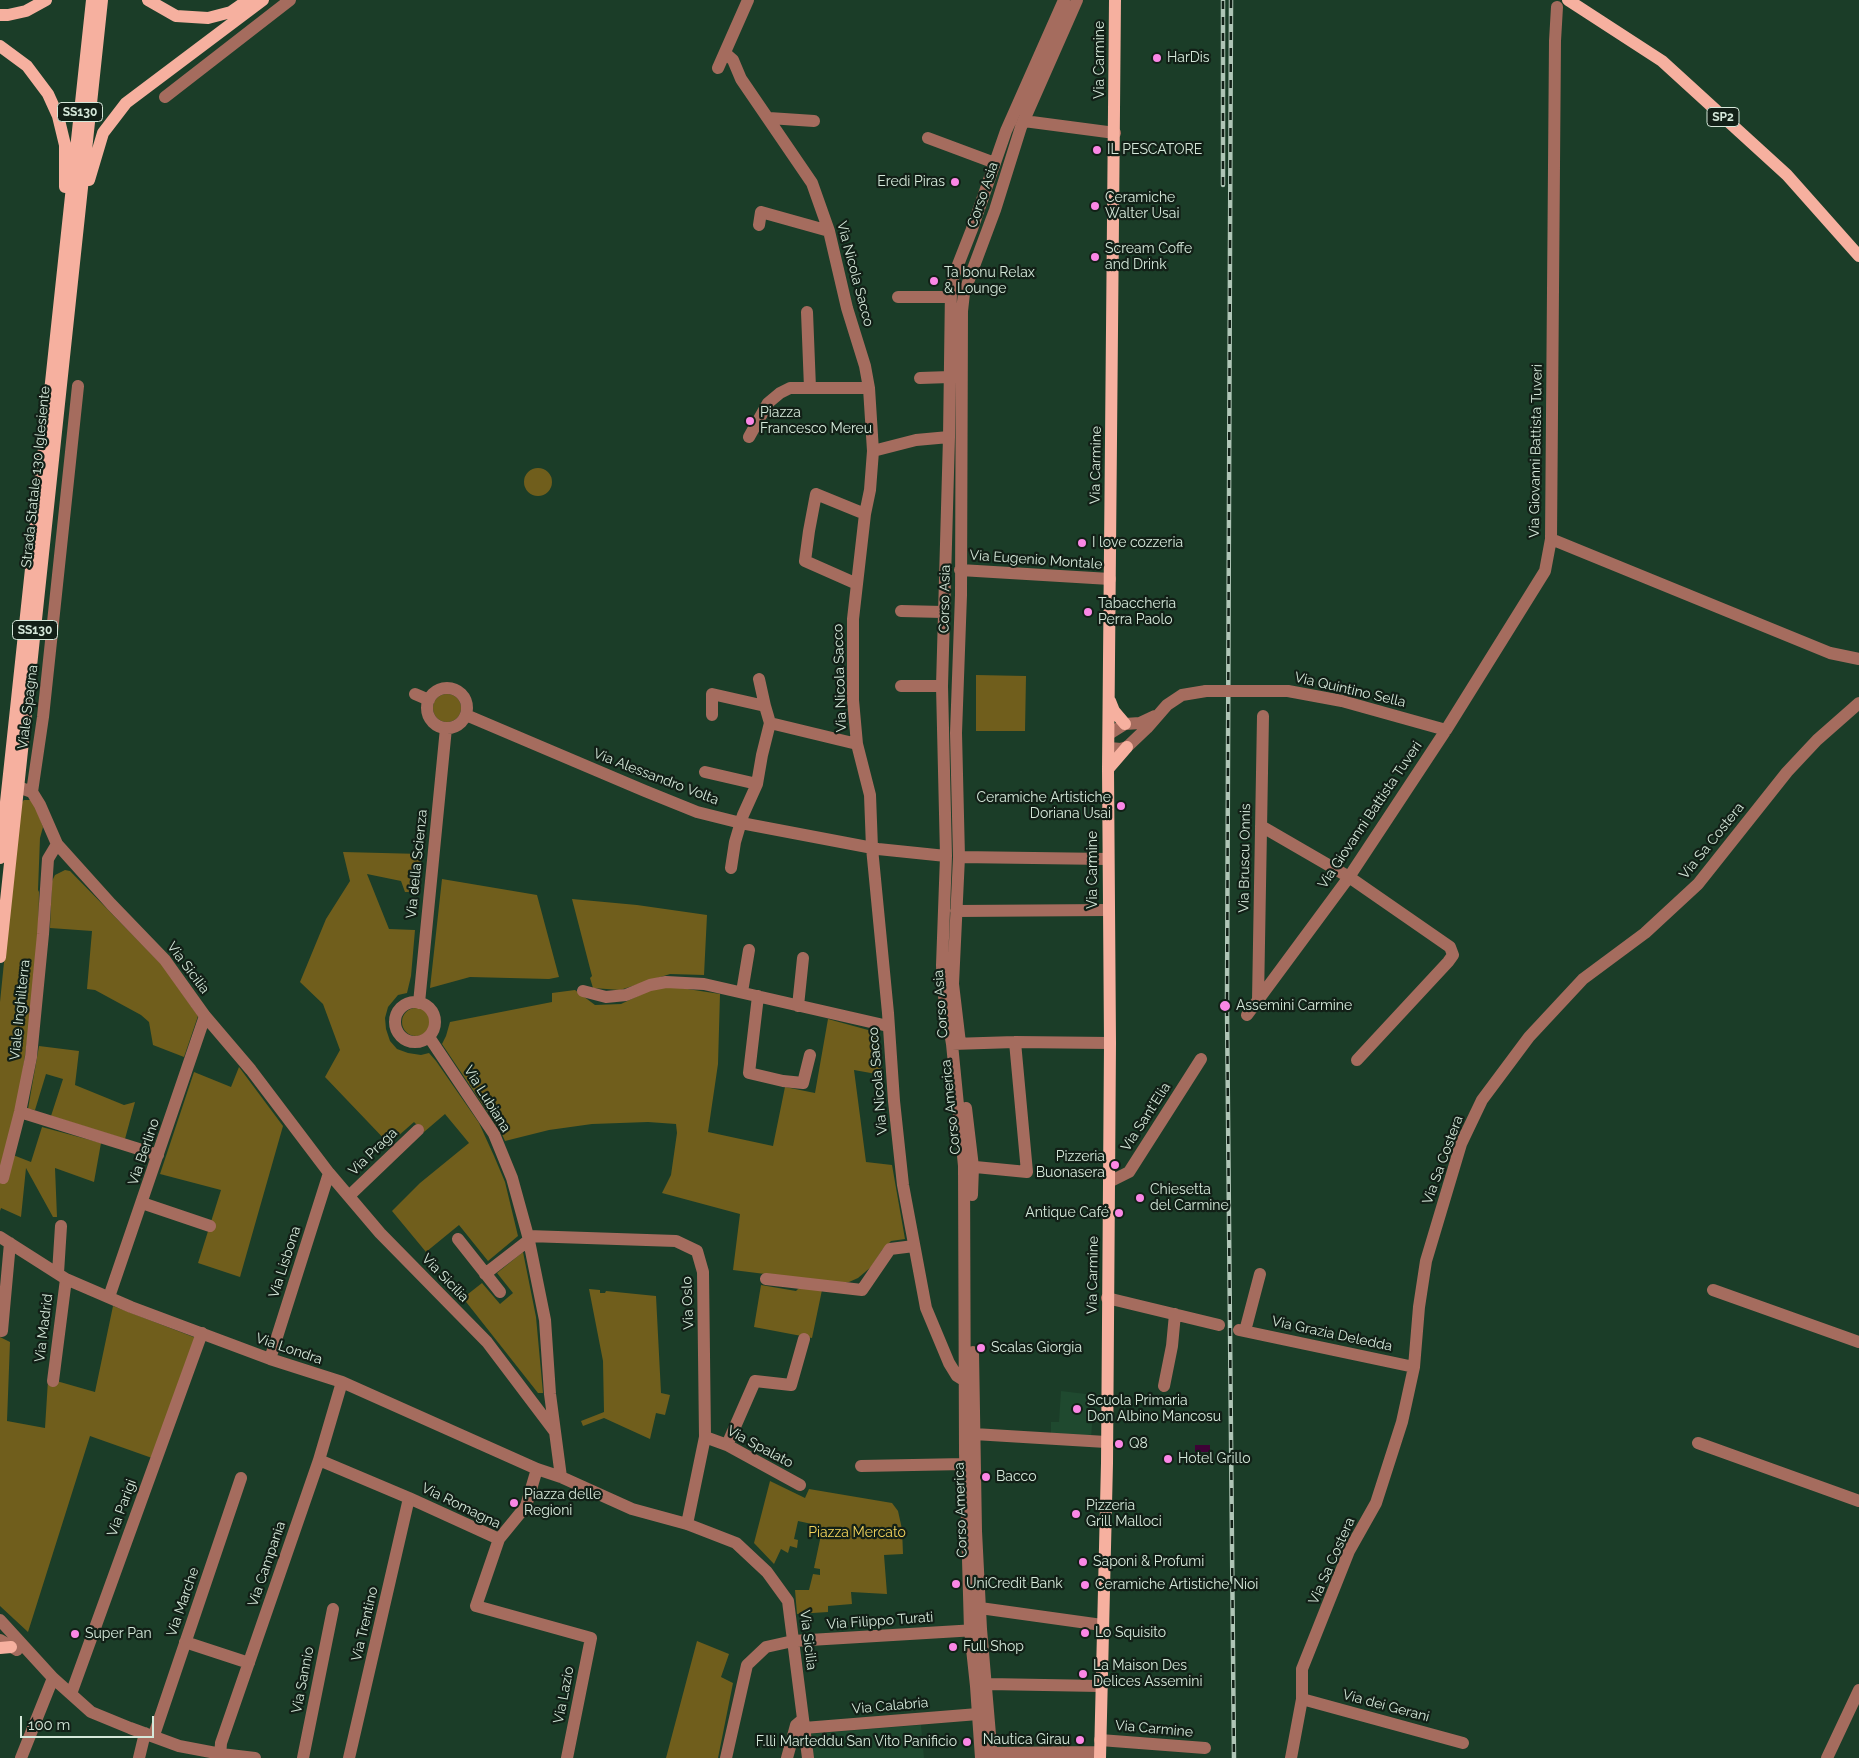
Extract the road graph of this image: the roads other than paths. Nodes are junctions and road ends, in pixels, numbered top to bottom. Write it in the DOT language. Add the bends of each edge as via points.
graph roads {
  1 [pos="46,0"];
  2 [pos="92,0"];
  3 [pos="102,0"];
  4 [pos="148,0"];
  5 [pos="248,0"];
  6 [pos="263,0"];
  7 [pos="290,0"];
  8 [pos="748,0"];
  9 [pos="1064,0"];
  10 [pos="1077,0"];
  11 [pos="1115,0"];
  12 [pos="1562,4"];
  13 [pos="0,15"];
  14 [pos="0,46"];
  15 [pos="725,53"];
  16 [pos="718,68"];
  17 [pos="165,97"];
  18 [pos="769,118"];
  19 [pos="814,121"];
  20 [pos="1024,121"];
  21 [pos="1115,133"];
  22 [pos="928,138"];
  23 [pos="995,163"];
  24 [pos="80,206"];
  25 [pos="68,224"];
  26 [pos="759,224"];
  27 [pos="972,228"];
  28 [pos="829,232"];
  29 [pos="986,234"];
  30 [pos="1859,256"];
  31 [pos="898,297"];
  32 [pos="951,297"];
  33 [pos="807,312"];
  34 [pos="950,377"];
  35 [pos="920,378"];
  36 [pos="78,386"];
  37 [pos="810,388"];
  38 [pos="869,388"];
  39 [pos="749,436"];
  40 [pos="949,437"];
  41 [pos="873,450"];
  42 [pos="865,514"];
  43 [pos="1551,539"];
  44 [pos="960,570"];
  45 [pos="1110,579"];
  46 [pos="857,584"];
  47 [pos="901,611"];
  48 [pos="943,612"];
  49 [pos="1859,659"];
  50 [pos="759,679"];
  51 [pos="901,686"];
  52 [pos="942,686"];
  53 [pos="415,694"];
  54 [pos="1109,698"];
  55 [pos="430,700"];
  56 [pos="1859,702"];
  57 [pos="765,706"];
  58 [pos="712,714"];
  59 [pos="1160,714"];
  60 [pos="466,715"];
  61 [pos="1263,716"];
  62 [pos="770,723"];
  63 [pos="1125,724"];
  64 [pos="446,728"];
  65 [pos="1446,730"];
  66 [pos="1109,734"];
  67 [pos="857,744"];
  68 [pos="1127,747"];
  69 [pos="1109,748"];
  70 [pos="5,767"];
  71 [pos="1108,770"];
  72 [pos="705,772"];
  73 [pos="757,784"];
  74 [pos="18,787"];
  75 [pos="32,792"];
  76 [pos="741,823"];
  77 [pos="1261,826"];
  78 [pos="57,844"];
  79 [pos="872,848"];
  80 [pos="952,856"];
  81 [pos="0,858"];
  82 [pos="1108,859"];
  83 [pos="731,868"];
  84 [pos="1349,877"];
  85 [pos="1108,910"];
  86 [pos="956,911"];
  87 [pos="749,950"];
  88 [pos="0,957"];
  89 [pos="803,958"];
  90 [pos="583,990"];
  91 [pos="742,992"];
  92 [pos="758,996"];
  93 [pos="1258,1000"];
  94 [pos="419,1003"];
  95 [pos="798,1006"];
  96 [pos="1247,1015"];
  97 [pos="205,1016"];
  98 [pos="888,1026"];
  99 [pos="429,1037"];
  100 [pos="1015,1042"];
  101 [pos="1110,1043"];
  102 [pos="956,1044"];
  103 [pos="810,1055"];
  104 [pos="1201,1059"];
  105 [pos="1356,1060"];
  106 [pos="20,1112"];
  107 [pos="418,1130"];
  108 [pos="158,1154"];
  109 [pos="968,1166"];
  110 [pos="329,1174"];
  111 [pos="3,1178"];
  112 [pos="1109,1182"];
  113 [pos="349,1196"];
  114 [pos="142,1203"];
  115 [pos="61,1226"];
  116 [pos="210,1226"];
  117 [pos="458,1238"];
  118 [pos="529,1238"];
  119 [pos="5,1240"];
  120 [pos="914,1246"];
  121 [pos="485,1274"];
  122 [pos="1260,1274"];
  123 [pos="62,1276"];
  124 [pos="766,1279"];
  125 [pos="1712,1290"];
  126 [pos="500,1292"];
  127 [pos="109,1298"];
  128 [pos="1107,1298"];
  129 [pos="1175,1314"];
  130 [pos="1219,1325"];
  131 [pos="2,1331"];
  132 [pos="202,1333"];
  133 [pos="804,1340"];
  134 [pos="1859,1342"];
  135 [pos="270,1359"];
  136 [pos="1414,1367"];
  137 [pos="53,1381"];
  138 [pos="969,1381"];
  139 [pos="342,1382"];
  140 [pos="1164,1386"];
  141 [pos="550,1394"];
  142 [pos="533,1402"];
  143 [pos="555,1432"];
  144 [pos="974,1434"];
  145 [pos="705,1437"];
  146 [pos="1106,1442"];
  147 [pos="1698,1442"];
  148 [pos="727,1445"];
  149 [pos="319,1460"];
  150 [pos="965,1464"];
  151 [pos="861,1466"];
  152 [pos="537,1469"];
  153 [pos="561,1476"];
  154 [pos="241,1478"];
  155 [pos="800,1485"];
  156 [pos="409,1498"];
  157 [pos="1859,1500"];
  158 [pos="687,1524"];
  159 [pos="499,1539"];
  160 [pos="980,1608"];
  161 [pos="333,1609"];
  162 [pos="0,1620"];
  163 [pos="1102,1625"];
  164 [pos="975,1630"];
  165 [pos="591,1638"];
  166 [pos="0,1640"];
  167 [pos="793,1641"];
  168 [pos="185,1642"];
  169 [pos="6,1648"];
  170 [pos="35,1659"];
  171 [pos="249,1663"];
  172 [pos="53,1678"];
  173 [pos="981,1685"];
  174 [pos="1100,1686"];
  175 [pos="1859,1690"];
  176 [pos="71,1694"];
  177 [pos="1302,1698"];
  178 [pos="978,1714"];
  179 [pos="803,1724"];
  180 [pos="149,1734"];
  181 [pos="1463,1743"];
  182 [pos="1205,1748"];
  183 [pos="1100,1750"];
  184 [pos="220,1756"];
  185 [pos="988,1756"];
  186 [pos="21,1758"];
  187 [pos="139,1758"];
  188 [pos="255,1758"];
  189 [pos="303,1758"];
  190 [pos="350,1758"];
  191 [pos="567,1758"];
  192 [pos="726,1758"];
  193 [pos="787,1758"];
  194 [pos="808,1758"];
  195 [pos="1291,1758"];
  196 [pos="1827,1758"];
  1 -- 13 [label="main road" via="26,11"];
  2 -- 25 [label="main road, Strada Statale 130 Iglesiente / SS130"];
  3 -- 24 [label="main road, Strada Statale 130 Iglesiente / SS130"];
  4 -- 5 [label="main road" via="176,16 208,18 232,12"];
  6 -- 24 [label="main road" via="126,103 103,133"];
  7 -- 17 [label="street"];
  8 -- 15 [label="street"];
  9 -- 23 [label="street, Corso Asia"];
  10 -- 20 [label="street, Corso Asia"];
  11 -- 21 [label="main road, Via Carmine"];
  12 -- 30 [label="main road, SP2" via="1662,61 1787,175"];
  12 -- 43 [label="street, Via Giovanni Battista Tuveri" via="1555,41"];
  14 -- 25 [label="main road" via="27,66 48,94 58,116 65,146"];
  15 -- 16 [label="street"];
  15 -- 18 [label="street, Via Nicola Sacco" via="733,60 741,78"];
  18 -- 19 [label="street"];
  18 -- 28 [label="street, Via Nicola Sacco" via="812,183"];
  20 -- 21 [label="street"];
  20 -- 29 [label="street, Corso Asia"];
  21 -- 45 [label="main road, Via Carmine"];
  22 -- 23 [label="street"];
  23 -- 27 [label="street, Corso Asia"];
  24 -- 74 [label="main road, Strada Statale 130 Iglesiente / SS130"];
  25 -- 70 [label="main road, Strada Statale 130 Iglesiente / SS130"];
  26 -- 28 [label="street" via="761,212"];
  27 -- 29 [label="street"];
  27 -- 32 [label="street, Corso Asia" via="954,275"];
  28 -- 38 [label="street, Via Nicola Sacco"];
  29 -- 44 [label="street, Corso Asia" via="964,293 962,311"];
  31 -- 32 [label="street"];
  32 -- 34 [label="street, Corso Asia"];
  33 -- 37 [label="street"];
  34 -- 35 [label="street"];
  34 -- 40 [label="street, Corso Asia"];
  36 -- 75 [label="street, Viale Spagna"];
  37 -- 38 [label="street"];
  37 -- 39 [label="street" via="790,388 773,398"];
  38 -- 41 [label="street, Via Nicola Sacco"];
  40 -- 41 [label="street" via="916,440"];
  40 -- 48 [label="street, Corso Asia"];
  41 -- 42 [label="street, Via Nicola Sacco"];
  42 -- 46 [label="street, Via Nicola Sacco"];
  42 -- 46 [label="street" via="816,494 805,561"];
  43 -- 49 [label="street" via="1830,653"];
  43 -- 65 [label="street, Via Giovanni Battista Tuveri" via="1545,572"];
  44 -- 45 [label="street, Via Eugenio Montale"];
  44 -- 80 [label="street, Corso Asia"];
  45 -- 54 [label="main road, Via Carmine"];
  46 -- 67 [label="street, Via Nicola Sacco" via="853,618 853,700"];
  47 -- 48 [label="street"];
  48 -- 52 [label="street, Corso Asia"];
  50 -- 57 [label="street"];
  51 -- 52 [label="street"];
  52 -- 80 [label="street, Corso Asia"];
  53 -- 55 [label="street"];
  54 -- 63 [label="main road" via="1114,711"];
  54 -- 66 [label="main road, Via Carmine"];
  55 -- 60 [label="street" via="439,690 456,691 466,703"];
  55 -- 64 [label="street" via="430,718"];
  56 -- 136 [label="street, Via Sa Costera" via="1787,772 1698,884 1645,933 1583,979 1529,1037 1482,1100 1461,1144 1426,1261 1418,1307"];
  57 -- 58 [label="street" via="712,694"];
  57 -- 62 [label="street"];
  59 -- 63 [label="street" via="1140,723"];
  59 -- 65 [label="street, Via Quintino Sella, bridge" via="1182,695 1206,691 1288,691 1342,701"];
  59 -- 68 [label="street, Via Quintino Sella"];
  60 -- 64 [label="street" via="458,725"];
  60 -- 76 [label="street, Via Alessandro Volta" via="653,795 697,812"];
  61 -- 77 [label="street, Via Bruscu Onnis"];
  62 -- 67 [label="street"];
  62 -- 73 [label="street"];
  63 -- 66 [label="street"];
  64 -- 94 [label="street, Via della Scienza"];
  65 -- 84 [label="street, Via Giovanni Battista Tuveri"];
  66 -- 69 [label="main road, Via Carmine"];
  67 -- 79 [label="street, Via Nicola Sacco" via="870,795"];
  68 -- 69 [label="street"];
  68 -- 71 [label="main road"];
  69 -- 71 [label="main road, Via Carmine"];
  70 -- 81 [label="main road, Strada Statale 130 Iglesiente / SS130"];
  71 -- 82 [label="main road, Via Carmine"];
  72 -- 73 [label="street"];
  73 -- 76 [label="street"];
  74 -- 75 [label="street"];
  74 -- 88 [label="main road, Strada Statale 130 Iglesiente / SS130"];
  75 -- 78 [label="street, Via Sicilia"];
  76 -- 79 [label="street, Via Alessandro Volta"];
  76 -- 83 [label="street" via="734,842"];
  77 -- 84 [label="street"];
  77 -- 93 [label="street, Via Bruscu Onnis"];
  78 -- 97 [label="street, Via Sicilia" via="165,960"];
  78 -- 106 [label="street, Viale Inghilterra" via="48,859 30,1057"];
  79 -- 80 [label="street, Via Alessandro Volta"];
  79 -- 98 [label="street, Via Nicola Sacco"];
  80 -- 82 [label="street, Via Alessandro Volta"];
  80 -- 86 [label="street, Corso Asia"];
  80 -- 102 [label="street, Corso Asia" via="942,966 943,990"];
  82 -- 85 [label="main road, Via Carmine"];
  84 -- 93 [label="street, Via Giovanni Battista Tuveri"];
  84 -- 105 [label="street" via="1450,947 1453,955"];
  85 -- 86 [label="street"];
  85 -- 101 [label="main road, Via Carmine"];
  86 -- 102 [label="street, Corso Asia" via="953,984"];
  87 -- 91 [label="street"];
  89 -- 95 [label="street"];
  90 -- 91 [label="street" via="606,997 626,995 666,982 704,984"];
  91 -- 92 [label="street"];
  92 -- 95 [label="street"];
  92 -- 103 [label="street" via="749,1073 803,1083"];
  93 -- 96 [label="street, Via Giovanni Battista Tuveri"];
  94 -- 99 [label="street" via="430,1009 434,1017 435,1026"];
  94 -- 99 [label="street" via="406,1004 401,1009 397,1014 396,1028 410,1042"];
  95 -- 98 [label="street"];
  97 -- 108 [label="street, Via Berlino"];
  97 -- 110 [label="street, Via Sicilia"];
  98 -- 120 [label="street, Via Nicola Sacco" via="901,1166"];
  99 -- 118 [label="street, Via Lubiana" via="494,1134 512,1178"];
  100 -- 101 [label="street"];
  100 -- 102 [label="street"];
  100 -- 109 [label="street" via="1026,1172"];
  101 -- 112 [label="main road, Via Carmine"];
  102 -- 109 [label="street, Corso America"];
  104 -- 112 [label="street, Via Sant'Elia" via="1129,1172"];
  106 -- 108 [label="street"];
  106 -- 111 [label="street, Viale Inghilterra"];
  107 -- 113 [label="street, Via Praga"];
  108 -- 114 [label="street, Via Berlino"];
  109 -- 138 [label="street, Corso America" via="963,1244"];
  110 -- 113 [label="street, Via Sicilia"];
  110 -- 135 [label="street, Via Lisbona"];
  112 -- 128 [label="main road, Via Carmine"];
  113 -- 142 [label="street, Via Sicilia" via="380,1233 487,1342"];
  114 -- 116 [label="street"];
  114 -- 127 [label="street, Via Berlino" via="124,1242"];
  115 -- 123 [label="street, Via Madrid"];
  117 -- 121 [label="street"];
  118 -- 121 [label="street"];
  118 -- 141 [label="street, Via Lubiana" via="545,1320"];
  118 -- 145 [label="street, Via Oslo" via="676,1241 697,1250 703,1272"];
  119 -- 123 [label="street, Via Londra"];
  119 -- 131 [label="street"];
  120 -- 124 [label="street" via="890,1249 862,1290"];
  120 -- 138 [label="street, Via Nicola Sacco" via="926,1308 949,1363 957,1376"];
  121 -- 126 [label="street"];
  122 -- 136 [label="street, Via Grazia Deledda" via="1242,1331"];
  123 -- 127 [label="street, Via Londra"];
  123 -- 137 [label="street, Via Madrid"];
  125 -- 134 [label="street"];
  127 -- 132 [label="street, Via Londra"];
  128 -- 129 [label="street"];
  128 -- 146 [label="main road, Via Carmine"];
  129 -- 130 [label="street"];
  129 -- 140 [label="street"];
  132 -- 135 [label="street, Via Londra"];
  132 -- 176 [label="street, Via Parigi"];
  133 -- 148 [label="street" via="791,1385 755,1381"];
  135 -- 139 [label="street, Via Londra"];
  136 -- 177 [label="street, Via Sa Costera" via="1402,1422 1376,1503 1350,1551 1302,1669"];
  138 -- 144 [label="street, Corso America"];
  138 -- 150 [label="street, Corso America"];
  139 -- 149 [label="street, Via Campania"];
  139 -- 152 [label="street, Via Londra"];
  141 -- 142 [label="street"];
  141 -- 143 [label="street, Via Lubiana"];
  142 -- 143 [label="street, Via Sicilia"];
  143 -- 153 [label="street, Via Sicilia"];
  144 -- 146 [label="street"];
  144 -- 160 [label="street, Corso America"];
  145 -- 148 [label="street, Via Spalato"];
  145 -- 158 [label="street, Via Oslo"];
  146 -- 163 [label="main road, Via Carmine"];
  147 -- 157 [label="street"];
  148 -- 155 [label="street, Via Spalato"];
  149 -- 156 [label="street, Via Romagna"];
  149 -- 171 [label="street, Via Campania"];
  150 -- 151 [label="street"];
  150 -- 164 [label="street, Corso America"];
  152 -- 153 [label="street, Via Londra"];
  152 -- 159 [label="street" via="526,1506"];
  153 -- 158 [label="street, Via Sicilia" via="632,1509"];
  154 -- 168 [label="street, Via Marche"];
  156 -- 159 [label="street, Via Romagna"];
  156 -- 190 [label="street, Via Trentino"];
  158 -- 167 [label="street, Via Sicilia" via="736,1542 767,1572 788,1601"];
  159 -- 165 [label="street, Via Romagna" via="476,1606"];
  160 -- 163 [label="street"];
  160 -- 164 [label="street, Corso America"];
  161 -- 189 [label="street, Via Sannio"];
  162 -- 170 [label="street"];
  163 -- 174 [label="main road, Via Carmine"];
  164 -- 167 [label="street, Via Filippo Turati"];
  164 -- 173 [label="street, Corso America"];
  165 -- 191 [label="street, Via Lazio"];
  166 -- 169 [label="street"];
  167 -- 179 [label="street, Via Sicilia"];
  167 -- 192 [label="street, Via Filippo Turati" via="766,1647 747,1665"];
  168 -- 171 [label="street"];
  168 -- 180 [label="street, Via Marche"];
  169 -- 170 [label="street"];
  170 -- 172 [label="street"];
  171 -- 184 [label="street, Via Campania" via="221,1743"];
  172 -- 176 [label="street"];
  172 -- 186 [label="street"];
  173 -- 174 [label="street"];
  173 -- 178 [label="street, Corso America"];
  173 -- 185 [label="street, Corso America"];
  174 -- 183 [label="main road, Via Carmine"];
  175 -- 196 [label="street"];
  176 -- 180 [label="street" via="91,1712"];
  177 -- 181 [label="street, Via dei Gerani"];
  177 -- 195 [label="street, Via Sa Costera"];
  178 -- 179 [label="street, Via Calabria"];
  178 -- 185 [label="street, Corso America"];
  179 -- 193 [label="street" via="796,1725"];
  179 -- 194 [label="street, Via Sicilia"];
  180 -- 184 [label="street" via="179,1746"];
  180 -- 187 [label="street, Via Marche"];
  182 -- 183 [label="street, Via Carmine"];
  183 -- 185 [label="street"];
  184 -- 188 [label="street"];
}
